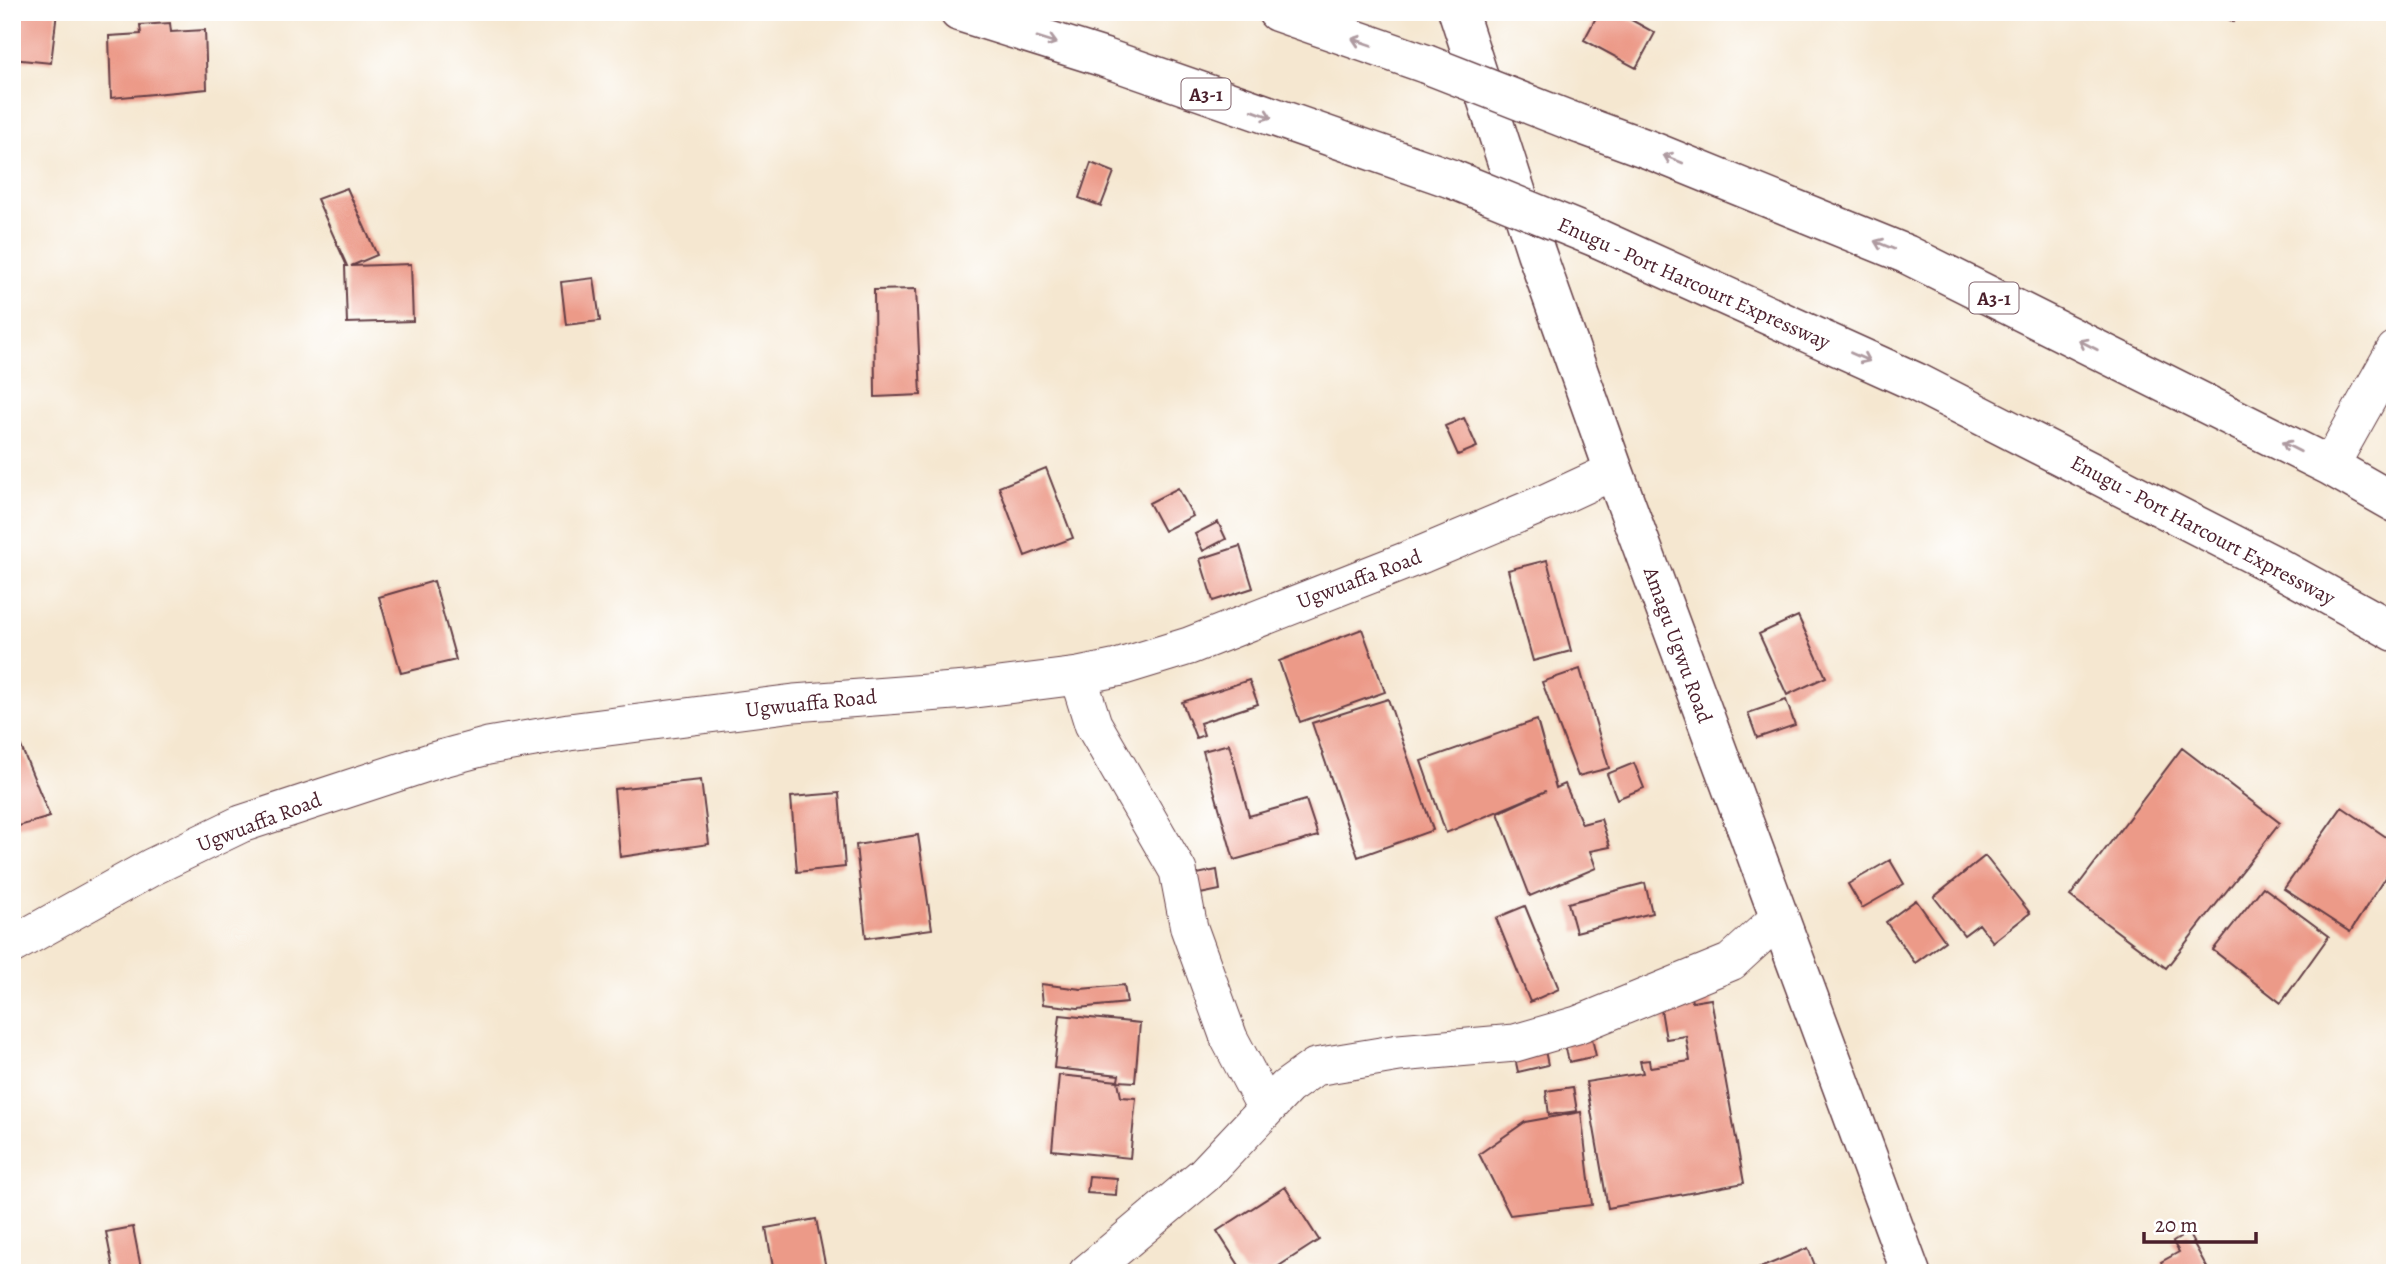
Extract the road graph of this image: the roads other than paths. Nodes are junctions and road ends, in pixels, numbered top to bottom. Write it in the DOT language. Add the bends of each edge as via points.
graph roads {
  1 [pos="959,12"];
  2 [pos="1277,12"];
  3 [pos="1458,12"];
  4 [pos="2395,350"];
  5 [pos="2330,466"];
  6 [pos="1614,471"];
  7 [pos="2395,503"];
  8 [pos="2395,632"];
  9 [pos="1078,676"];
  10 [pos="1779,918"];
  11 [pos="12,945"];
  12 [pos="1266,1108"];
  13 [pos="1087,1273"];
  14 [pos="1911,1273"];
  1 -- 8 [label="main road, Enugu - Port Harcourt Expressway / A3-1, one-way, bridge" via="1451,179 1597,238 1916,382"];
  5 -- 2 [label="main road, A3-1, one-way, bridge" via="1906,254 1650,150"];
  3 -- 6 [label="main road, Amagu Ugwu Road"];
  4 -- 5 [label="street"];
  5 -- 7 [label="main road, A3-1"];
  6 -- 9 [label="street, Ugwuaffa Road" via="1436,549 1189,646"];
  6 -- 10 [label="main road, Amagu Ugwu Road"];
  9 -- 11 [label="street, Ugwuaffa Road" via="794,703 488,746 241,824 152,867"];
  9 -- 12 [label="street" via="1093,724 1178,871 1189,928 1228,1038"];
  10 -- 12 [label="street" via="1731,962 1577,1025 1515,1043 1399,1053 1315,1067"];
  10 -- 14 [label="main road, Amagu Ugwu Road"];
  12 -- 13 [label="street" via="1204,1175"];
}
